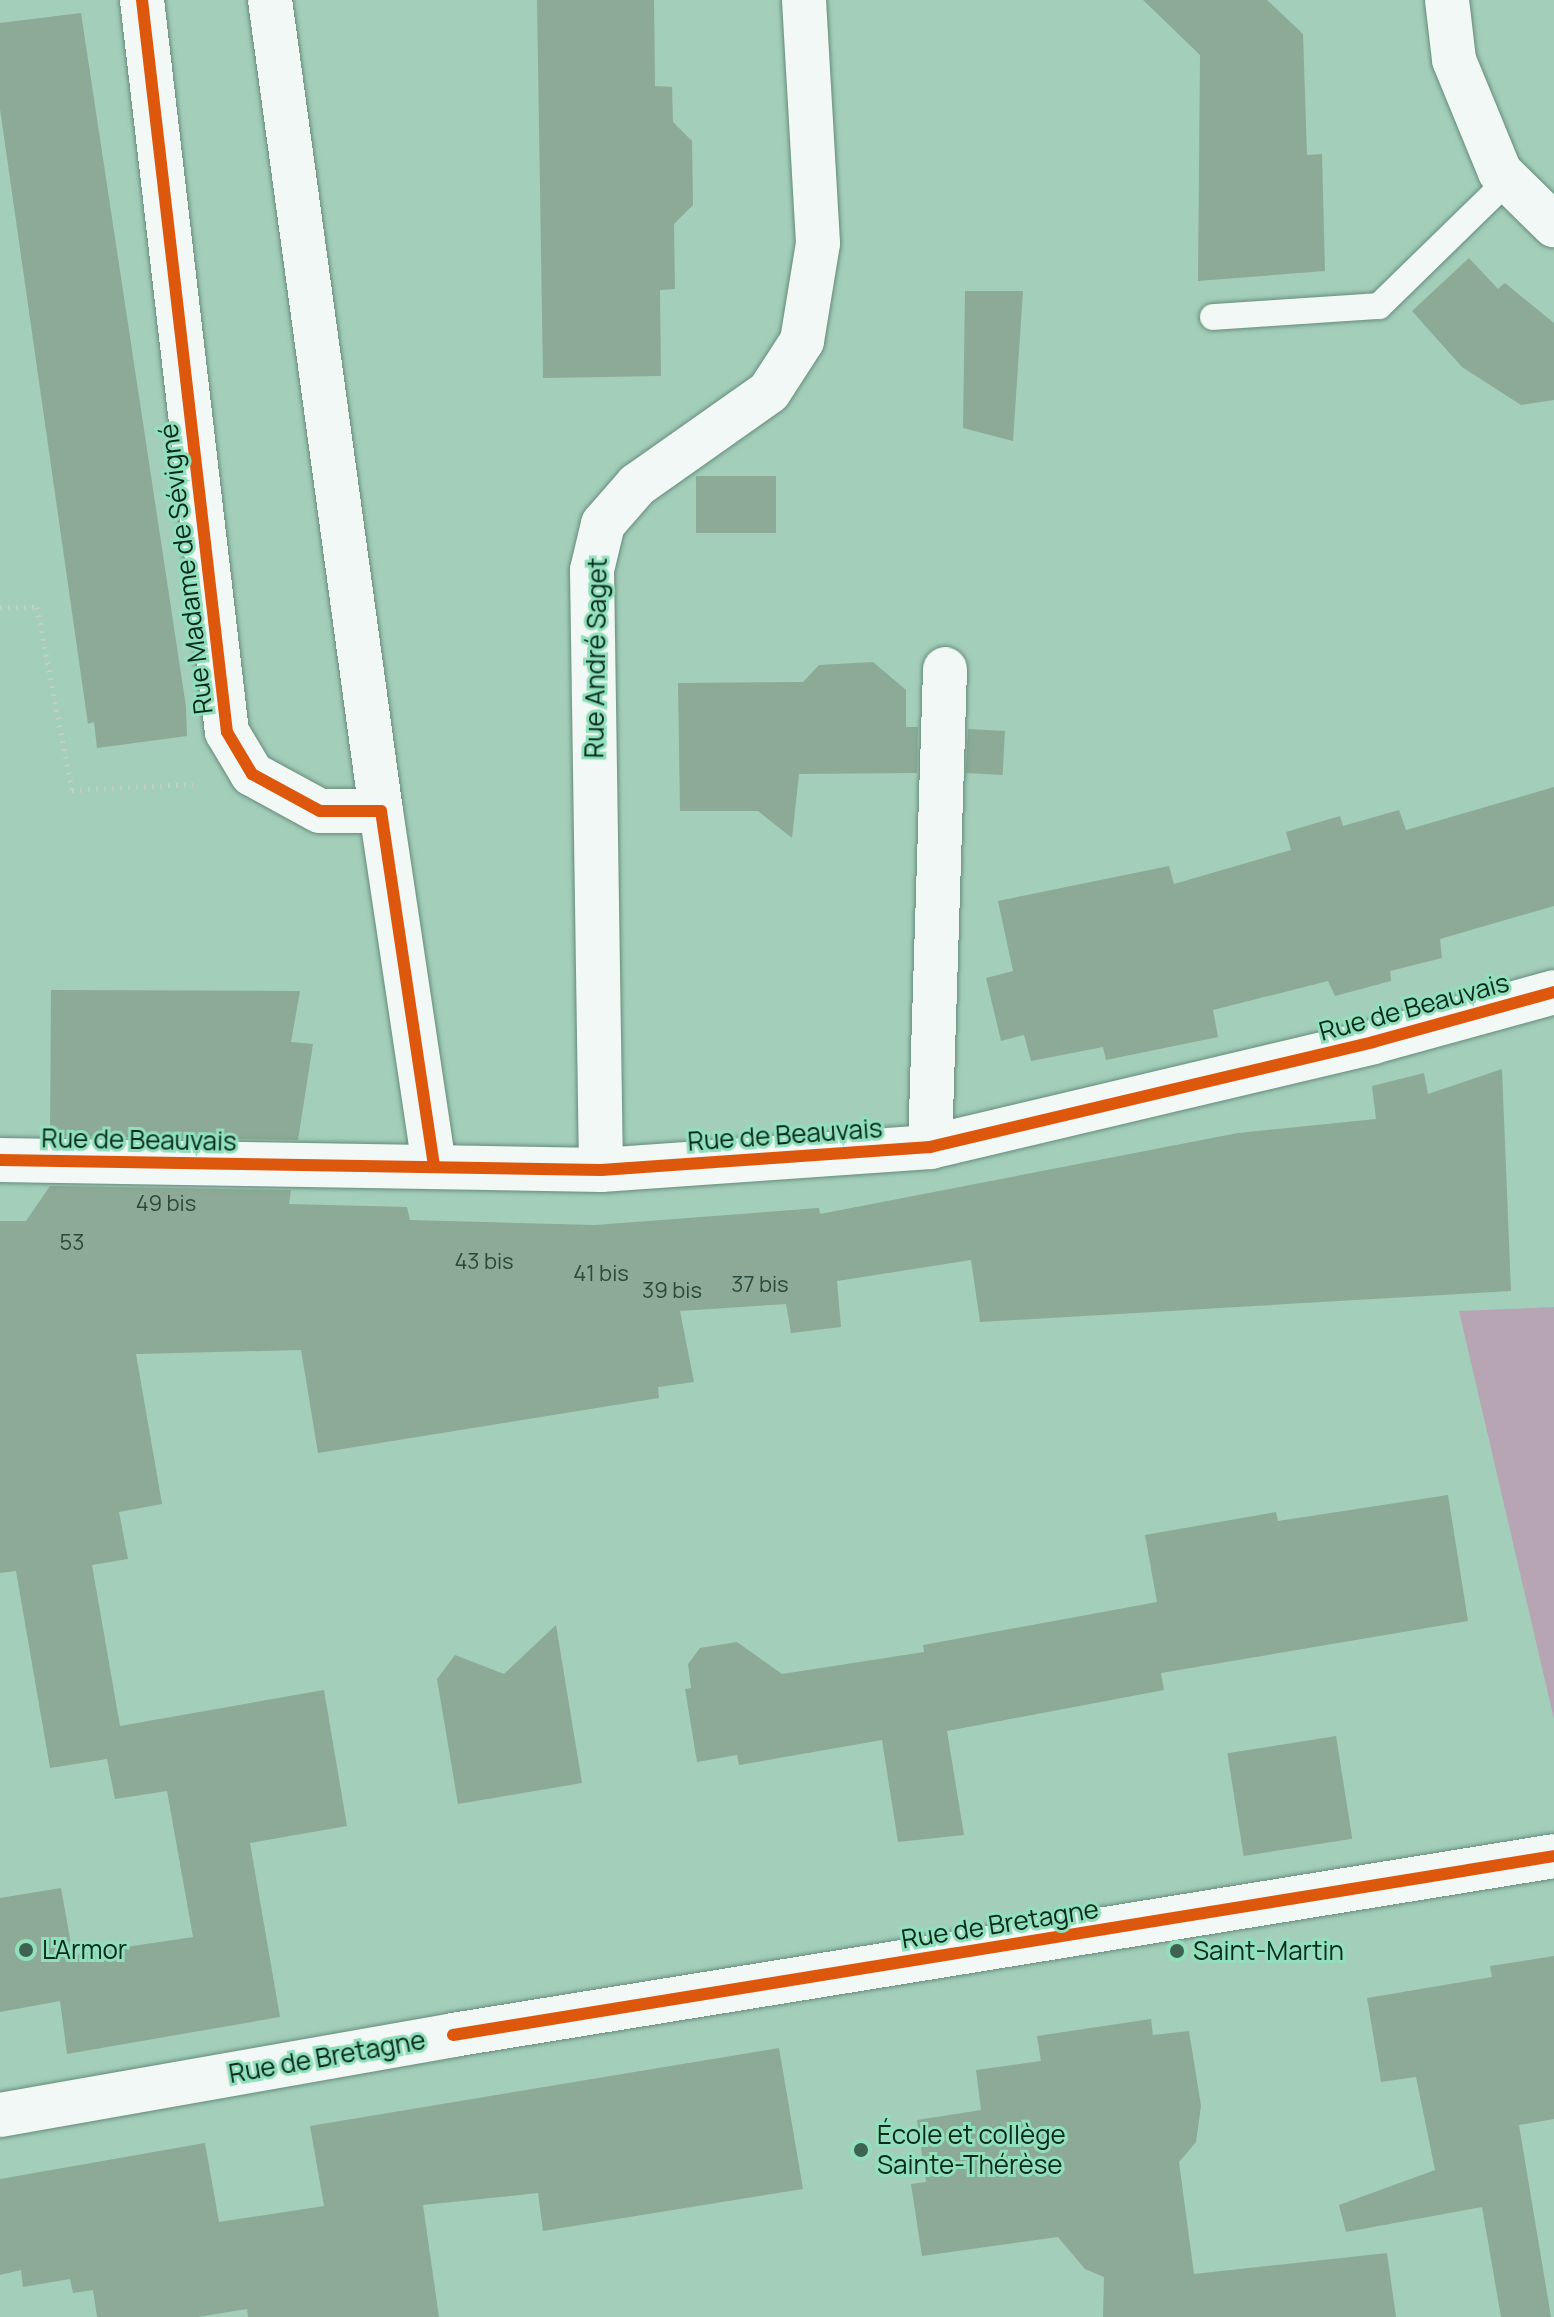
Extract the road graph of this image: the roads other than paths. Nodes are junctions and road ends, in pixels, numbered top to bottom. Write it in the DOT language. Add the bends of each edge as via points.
graph roads {
  1 [pos="142,0"];
  2 [pos="270,0"];
  3 [pos="804,0"];
  4 [pos="1447,0"];
  5 [pos="1508,180"];
  6 [pos="1554,225"];
  7 [pos="1213,317"];
  8 [pos="945,669"];
  9 [pos="381,811"];
  10 [pos="1554,992"];
  11 [pos="930,1147"];
  12 [pos="0,1160"];
  13 [pos="434,1166"];
  14 [pos="601,1170"];
  15 [pos="1554,1856"];
  16 [pos="0,2115"];
  1 -- 9 [label="street, Rue Madame de Sévigné" via="227,732 252,774 320,811"];
  2 -- 9 [label="street"];
  3 -- 14 [label="street, Rue André Saget" via="818,243 802,341 769,392 637,485 603,524 592,570"];
  4 -- 5 [label="street" via="1454,60"];
  5 -- 6 [label="street"];
  5 -- 7 [label="lane" via="1379,306"];
  8 -- 11 [label="street"];
  9 -- 13 [label="street"];
  10 -- 11 [label="street, Rue de Beauvais" via="1373,1042"];
  11 -- 14 [label="street, Rue de Beauvais"];
  12 -- 13 [label="street, Rue de Beauvais"];
  13 -- 14 [label="street, Rue de Beauvais"];
  15 -- 16 [label="street, Rue de Bretagne" via="453,2035"];
}
